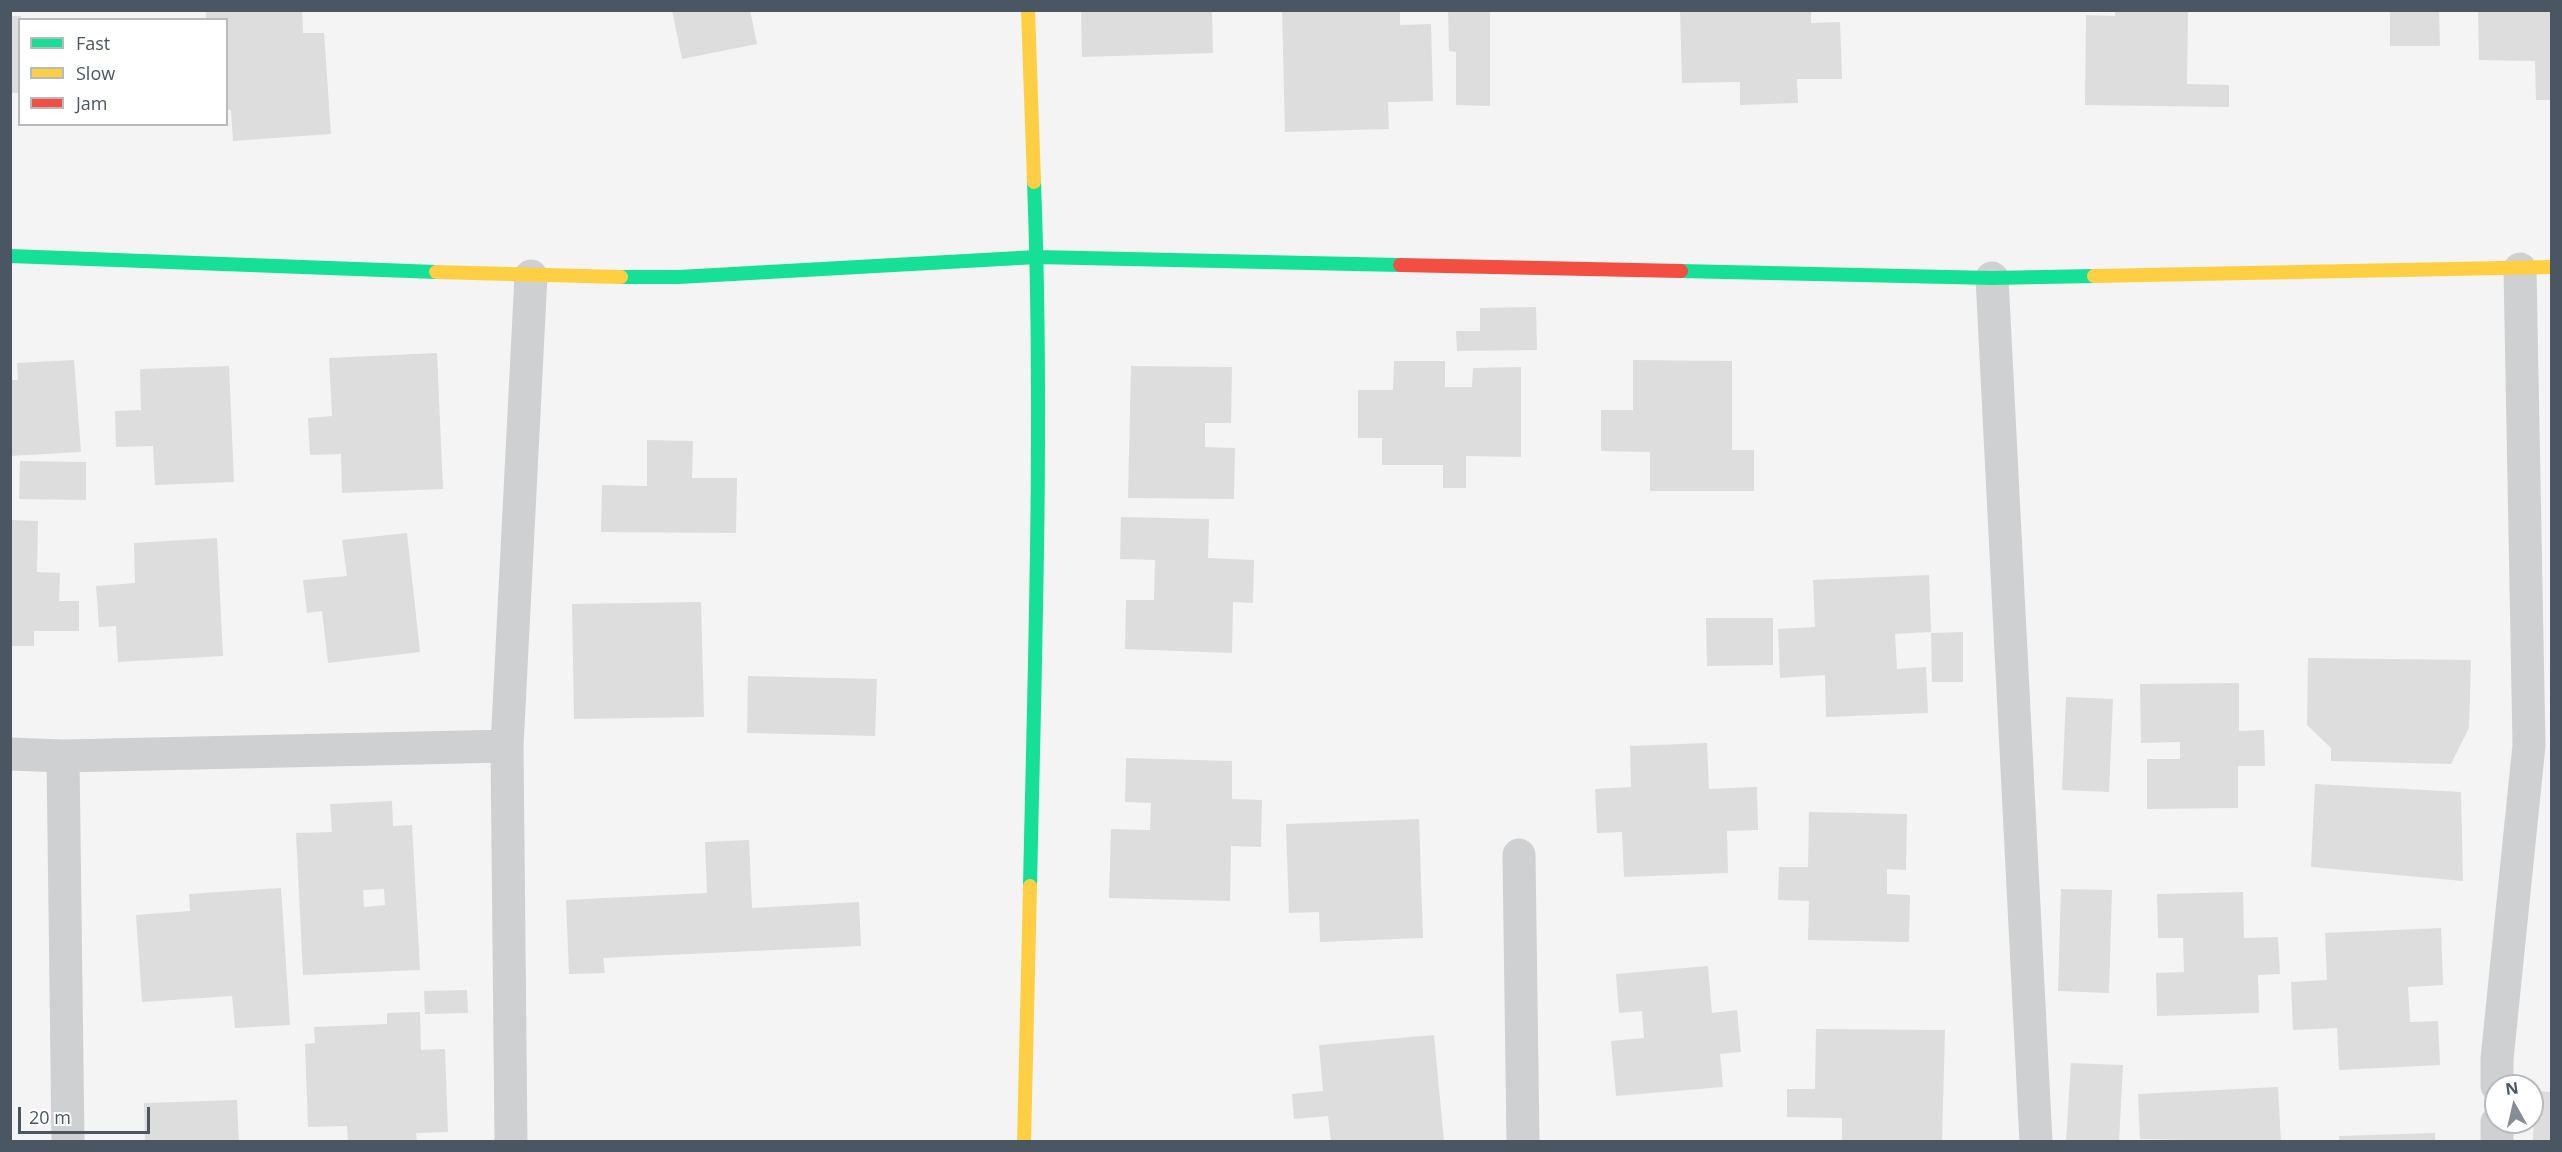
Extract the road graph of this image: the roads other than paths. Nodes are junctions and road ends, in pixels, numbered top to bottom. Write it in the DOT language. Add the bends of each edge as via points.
graph roads {
  1 [pos="1028,10"];
  2 [pos="10,256"];
  3 [pos="1037,256"];
  4 [pos="2536,268"];
  5 [pos="531,276"];
  6 [pos="1992,278"];
  7 [pos="2540,745"];
  8 [pos="507,746"];
  9 [pos="10,754"];
  10 [pos="63,756"];
  11 [pos="1519,855"];
  12 [pos="2497,1074"];
  13 [pos="68,1142"];
  14 [pos="511,1142"];
  15 [pos="1024,1142"];
  16 [pos="1523,1142"];
  17 [pos="2036,1142"];
  1 -- 3 [label="street"];
  2 -- 5 [label="street"];
  3 -- 5 [label="street" via="679,278"];
  3 -- 6 [label="street"];
  3 -- 15 [label="street" via="1036,593"];
  4 -- 6 [label="street"];
  4 -- 7 [label="street"];
  5 -- 8 [label="street"];
  6 -- 17 [label="street"];
  7 -- 12 [label="street"];
  8 -- 10 [label="street"];
  8 -- 14 [label="street"];
  9 -- 10 [label="street"];
  10 -- 13 [label="street"];
  11 -- 16 [label="street"];
}
